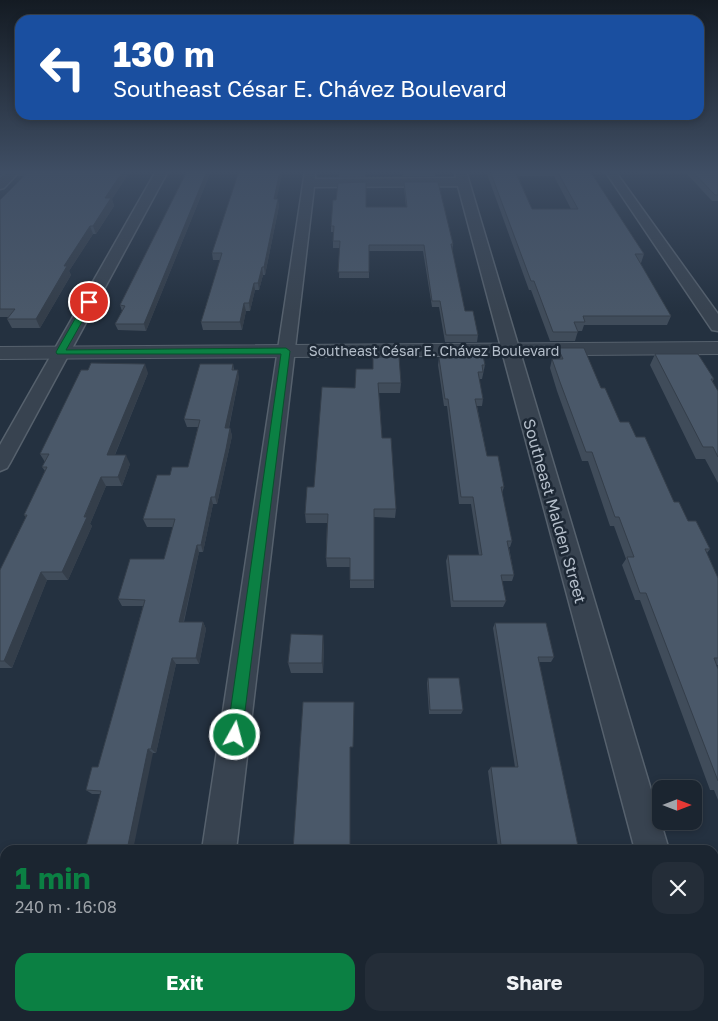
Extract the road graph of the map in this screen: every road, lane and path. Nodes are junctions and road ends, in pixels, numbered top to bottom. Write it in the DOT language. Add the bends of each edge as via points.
graph roads {
  1 [pos="135,219"];
  2 [pos="303,219"];
  3 [pos="474,219"];
  4 [pos="644,219"];
  5 [pos="718,326"];
  6 [pos="718,348"];
  7 [pos="509,349"];
  8 [pos="286,351"];
  9 [pos="60,352"];
  10 [pos="0,353"];
  11 [pos="0,463"];
  12 [pos="220,845"];
  13 [pos="651,845"];
  1 -- 9 [label="street"];
  2 -- 8 [label="street"];
  3 -- 7 [label="street, Southeast Malden Street"];
  4 -- 5 [label="street"];
  6 -- 7 [label="street, Southeast César E. Chávez Boulevard"];
  7 -- 8 [label="street, Southeast César E. Chávez Boulevard"];
  7 -- 13 [label="street, Southeast Malden Street"];
  8 -- 9 [label="street, Southeast César E. Chávez Boulevard"];
  8 -- 12 [label="street"];
  9 -- 10 [label="street, Southeast César E. Chávez Boulevard"];
  9 -- 11 [label="street"];
}
